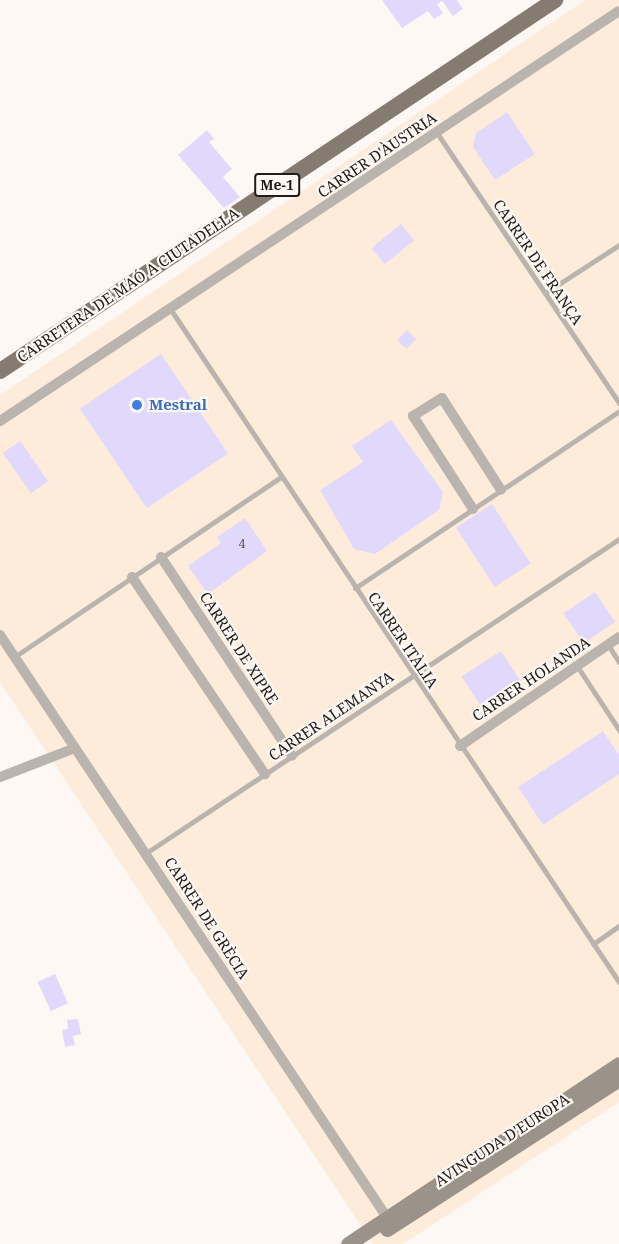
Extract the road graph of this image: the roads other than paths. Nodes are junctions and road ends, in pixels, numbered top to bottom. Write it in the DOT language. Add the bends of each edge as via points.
graph roads {
  1 [pos="555,0"];
  2 [pos="619,11"];
  3 [pos="437,133"];
  4 [pos="619,245"];
  5 [pos="545,293"];
  6 [pos="171,310"];
  7 [pos="0,371"];
  8 [pos="619,404"];
  9 [pos="619,411"];
  10 [pos="0,421"];
  11 [pos="281,477"];
  12 [pos="501,490"];
  13 [pos="472,509"];
  14 [pos="619,539"];
  15 [pos="161,557"];
  16 [pos="132,577"];
  17 [pos="355,588"];
  18 [pos="0,635"];
  19 [pos="619,638"];
  20 [pos="608,645"];
  21 [pos="14,657"];
  22 [pos="619,662"];
  23 [pos="577,666"];
  24 [pos="412,676"];
  25 [pos="619,730"];
  26 [pos="459,746"];
  27 [pos="75,748"];
  28 [pos="292,756"];
  29 [pos="265,774"];
  30 [pos="0,777"];
  31 [pos="146,853"];
  32 [pos="619,927"];
  33 [pos="593,944"];
  34 [pos="619,982"];
  35 [pos="619,1064"];
  36 [pos="619,1079"];
  37 [pos="390,1222"];
  38 [pos="348,1244"];
  39 [pos="364,1244"];
  1 -- 7 [label="main road, CARRETERA DE MAÓ A CIUTADELLA / Me-1"];
  2 -- 3 [label="street, CARRER D'ÀUSTRIA"];
  3 -- 5 [label="lane, CARRER DE FRANÇA"];
  3 -- 6 [label="street, CARRER D'ÀUSTRIA"];
  4 -- 5 [label="lane"];
  5 -- 8 [label="lane, CARRER DE FRANÇA"];
  6 -- 10 [label="street, CARRER D'ÀUSTRIA"];
  6 -- 11 [label="lane, CARRER ITÀLIA"];
  9 -- 12 [label="lane"];
  11 -- 15 [label="lane"];
  11 -- 17 [label="lane, CARRER ITÀLIA"];
  12 -- 13 [label="lane"];
  12 -- 13 [label="street" via="442,398 413,417"];
  13 -- 17 [label="lane"];
  14 -- 24 [label="lane, CARRER ALEMANYA"];
  15 -- 16 [label="lane"];
  15 -- 28 [label="street, CARRER DE XIPRE"];
  16 -- 21 [label="lane"];
  16 -- 29 [label="street"];
  17 -- 24 [label="lane, CARRER ITÀLIA"];
  18 -- 21 [label="street, CARRER DE GRÈCIA"];
  19 -- 20 [label="street, CARRER HOLANDA"];
  20 -- 22 [label="lane"];
  20 -- 23 [label="street, CARRER HOLANDA"];
  21 -- 27 [label="street, CARRER DE GRÈCIA"];
  23 -- 25 [label="lane"];
  23 -- 26 [label="street, CARRER HOLANDA"];
  24 -- 26 [label="lane, CARRER ITÀLIA"];
  24 -- 28 [label="lane, CARRER ALEMANYA"];
  26 -- 33 [label="lane, CARRER ITÀLIA"];
  27 -- 30 [label="street"];
  27 -- 31 [label="street, CARRER DE GRÈCIA"];
  28 -- 29 [label="lane, CARRER ALEMANYA"];
  29 -- 31 [label="lane, CARRER ALEMANYA"];
  31 -- 37 [label="street, CARRER DE GRÈCIA"];
  32 -- 33 [label="lane"];
  33 -- 34 [label="lane, CARRER ITÀLIA"];
  35 -- 37 [label="street, AVINGUDA D'EUROPA"];
  36 -- 37 [label="street, AVINGUDA D'EUROPA"];
  37 -- 38 [label="street"];
  37 -- 39 [label="street"];
}
